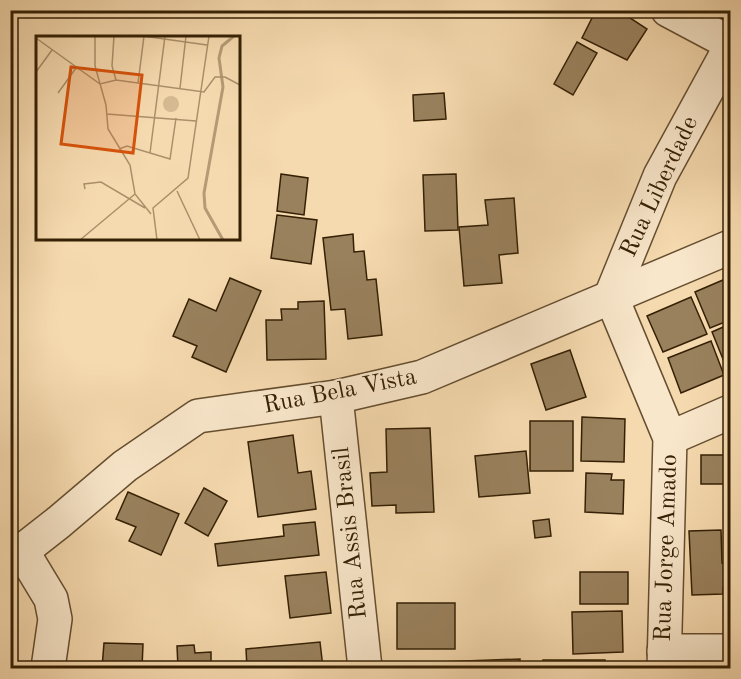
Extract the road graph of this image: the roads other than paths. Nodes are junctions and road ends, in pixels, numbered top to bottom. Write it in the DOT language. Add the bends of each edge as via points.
graph roads {
  1 [pos="668,10"];
  2 [pos="730,46"];
  3 [pos="730,247"];
  4 [pos="611,296"];
  5 [pos="336,397"];
  6 [pos="730,412"];
  7 [pos="670,438"];
  8 [pos="16,557"];
  9 [pos="730,651"];
  10 [pos="664,660"];
  11 [pos="48,669"];
  12 [pos="364,669"];
  1 -- 2 [label="street"];
  2 -- 4 [label="street, Rua Liberdade" via="660,176"];
  3 -- 4 [label="street, Rua Bela Vista"];
  4 -- 5 [label="street, Rua Bela Vista" via="422,377"];
  4 -- 7 [label="street, Rua Jorge Amado"];
  5 -- 8 [label="street, Rua Bela Vista" via="198,416 125,466"];
  5 -- 12 [label="street, Rua Assis Brasil"];
  6 -- 7 [label="street"];
  7 -- 10 [label="street, Rua Jorge Amado"];
  8 -- 11 [label="street" via="51,599 55,619"];
  9 -- 10 [label="street"];
}
